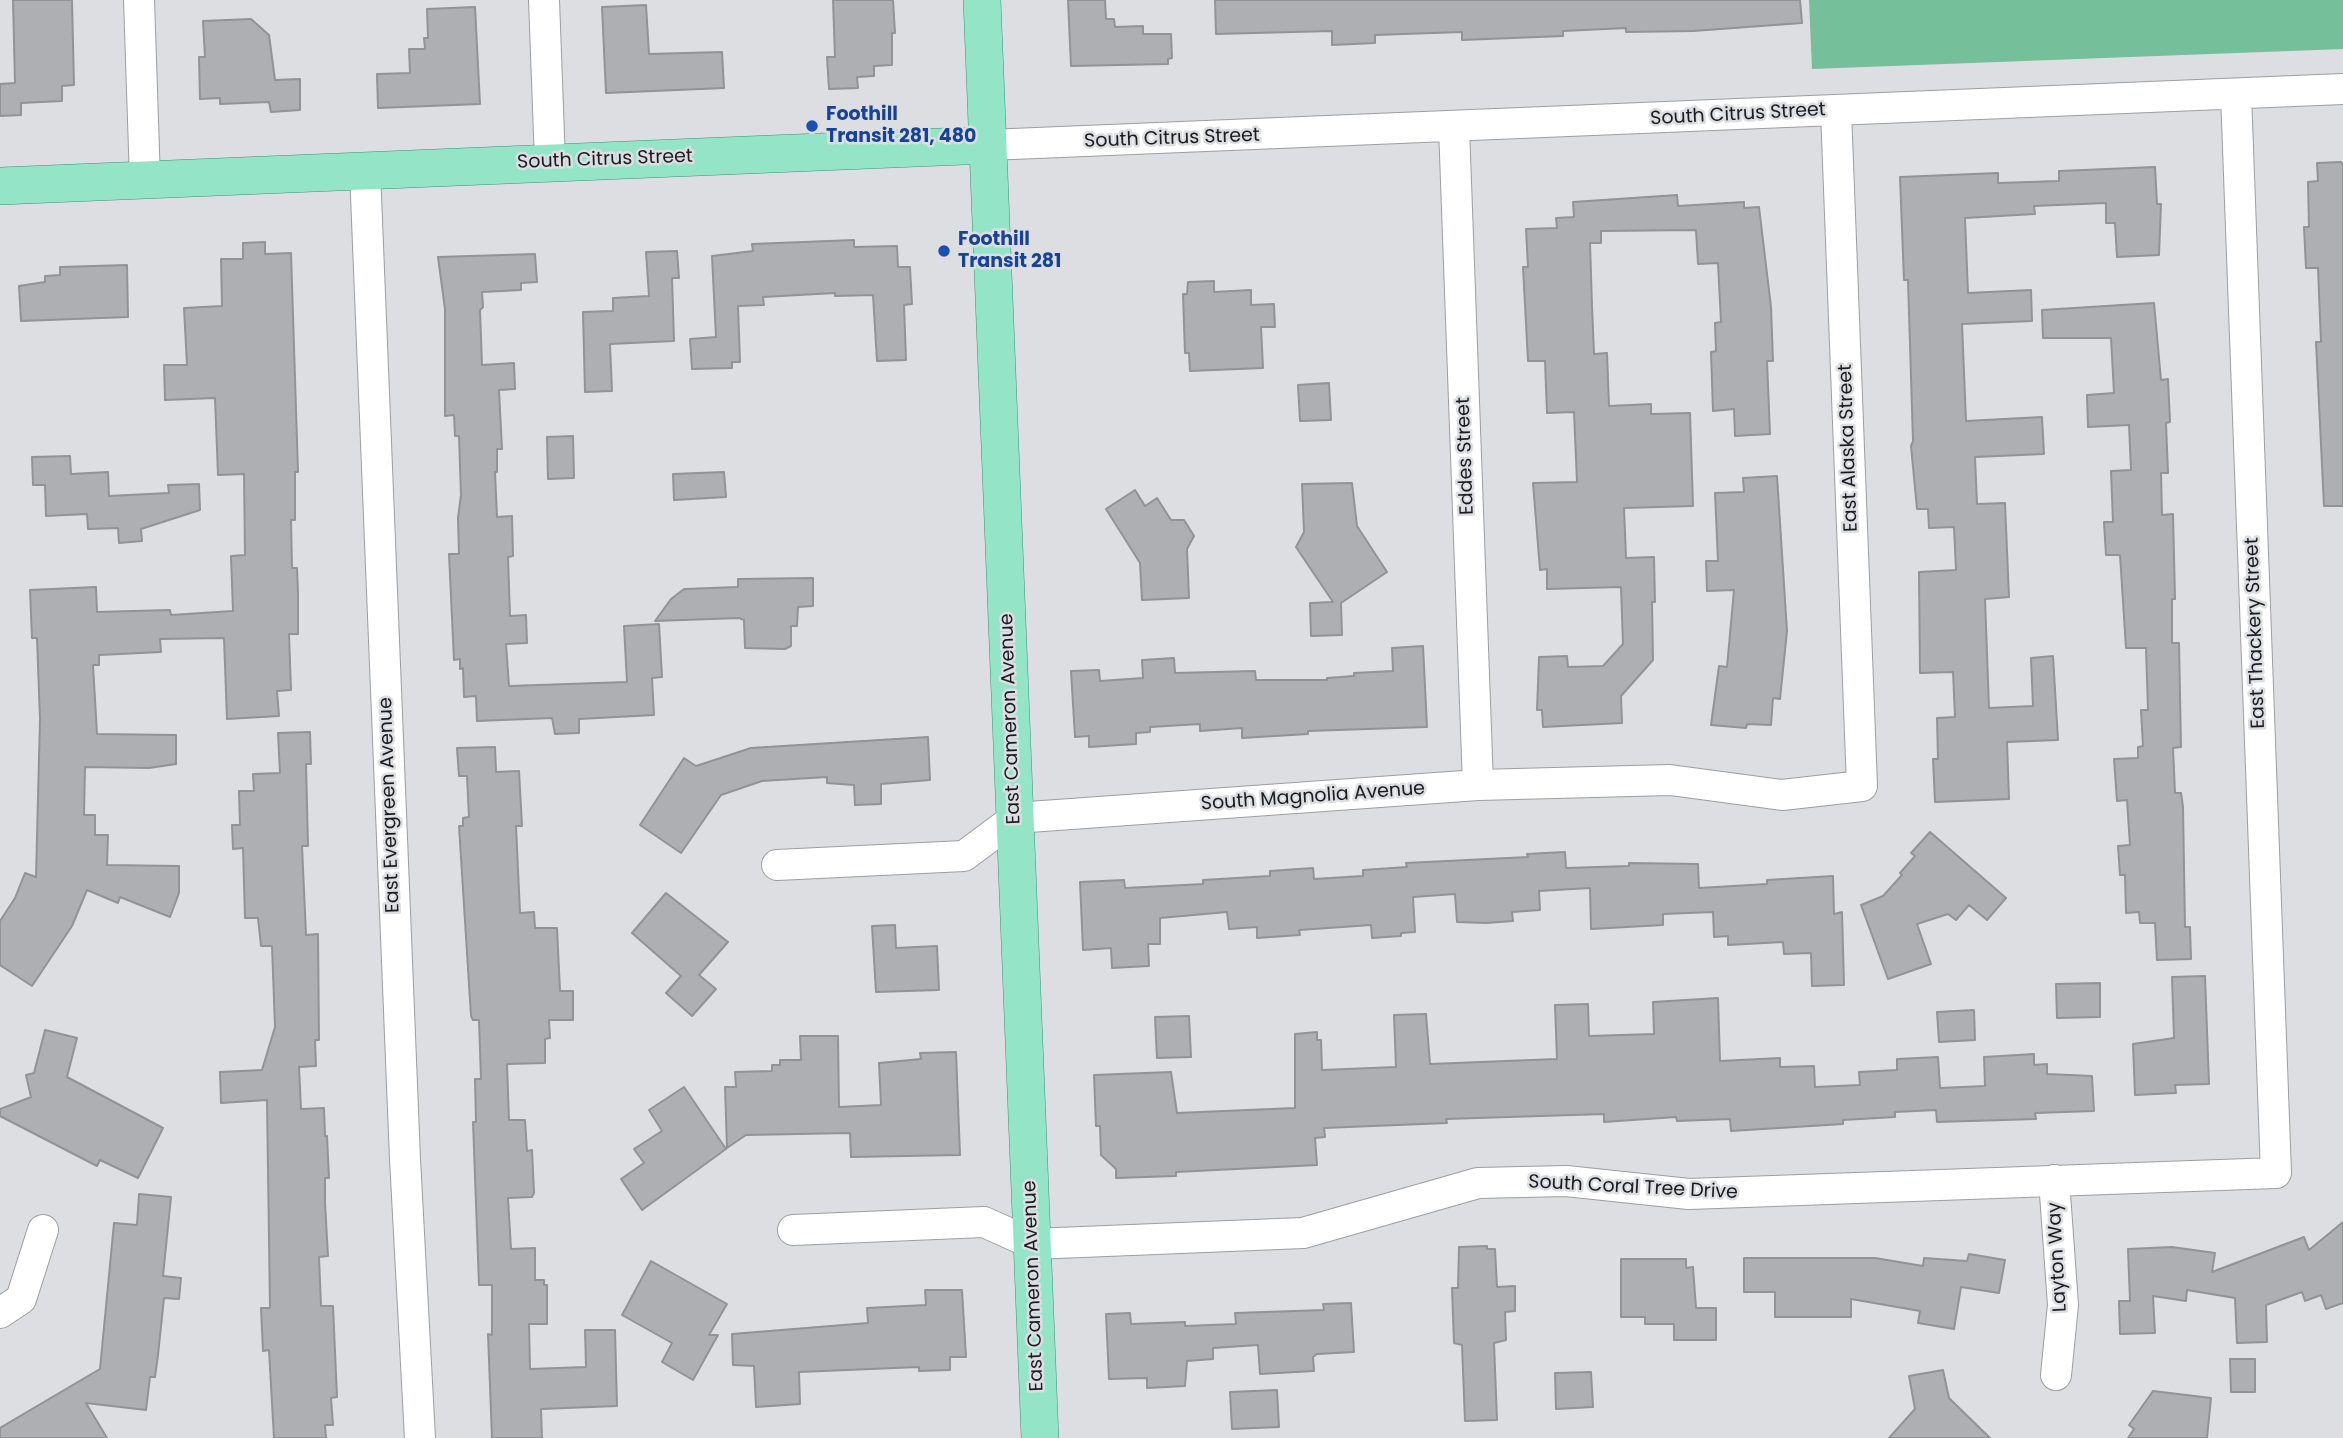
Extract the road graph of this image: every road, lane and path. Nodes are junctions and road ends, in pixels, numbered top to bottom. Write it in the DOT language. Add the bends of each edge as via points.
graph roads {
  1 [pos="139,0"];
  2 [pos="544,0"];
  3 [pos="982,0"];
  4 [pos="2343,89"];
  5 [pos="2236,94"];
  6 [pos="1836,111"];
  7 [pos="1454,127"];
  8 [pos="988,145"];
  9 [pos="550,162"];
  10 [pos="365,171"];
  11 [pos="145,180"];
  12 [pos="0,186"];
  13 [pos="1478,785"];
  14 [pos="1862,786"];
  15 [pos="1015,818"];
  16 [pos="777,865"];
  17 [pos="2276,1173"];
  18 [pos="2054,1180"];
  19 [pos="43,1230"];
  20 [pos="793,1230"];
  21 [pos="1033,1244"];
  22 [pos="0,1313"];
  23 [pos="2056,1376"];
  24 [pos="420,1438"];
  25 [pos="1040,1438"];
  1 -- 11 [label="street"];
  2 -- 9 [label="street"];
  3 -- 8 [label="main road, East Cameron Avenue"];
  4 -- 5 [label="street, South Citrus Street"];
  5 -- 6 [label="street, South Citrus Street"];
  5 -- 17 [label="street, East Thackery Street"];
  6 -- 7 [label="street, South Citrus Street"];
  6 -- 14 [label="street, East Alaska Street"];
  7 -- 8 [label="street, South Citrus Street"];
  7 -- 13 [label="street, Eddes Street"];
  8 -- 9 [label="main road, South Citrus Street"];
  8 -- 15 [label="main road, East Cameron Avenue"];
  9 -- 10 [label="main road, South Citrus Street"];
  10 -- 11 [label="main road, South Citrus Street"];
  10 -- 24 [label="street, East Evergreen Avenue"];
  11 -- 12 [label="main road, South Citrus Street"];
  13 -- 14 [label="street, South Magnolia Avenue" via="1670,780 1782,795"];
  13 -- 15 [label="street, South Magnolia Avenue"];
  15 -- 16 [label="street" via="964,856"];
  15 -- 21 [label="main road, East Cameron Avenue"];
  17 -- 18 [label="street, South Coral Tree Drive"];
  18 -- 21 [label="street, South Coral Tree Drive" via="1689,1194 1566,1181 1478,1183 1303,1233"];
  18 -- 23 [label="street, Layton Way" via="2063,1304"];
  19 -- 22 [label="street" via="21,1299"];
  20 -- 21 [label="street, South Coral Tree Drive" via="984,1222"];
  21 -- 25 [label="main road, East Cameron Avenue"];
}
